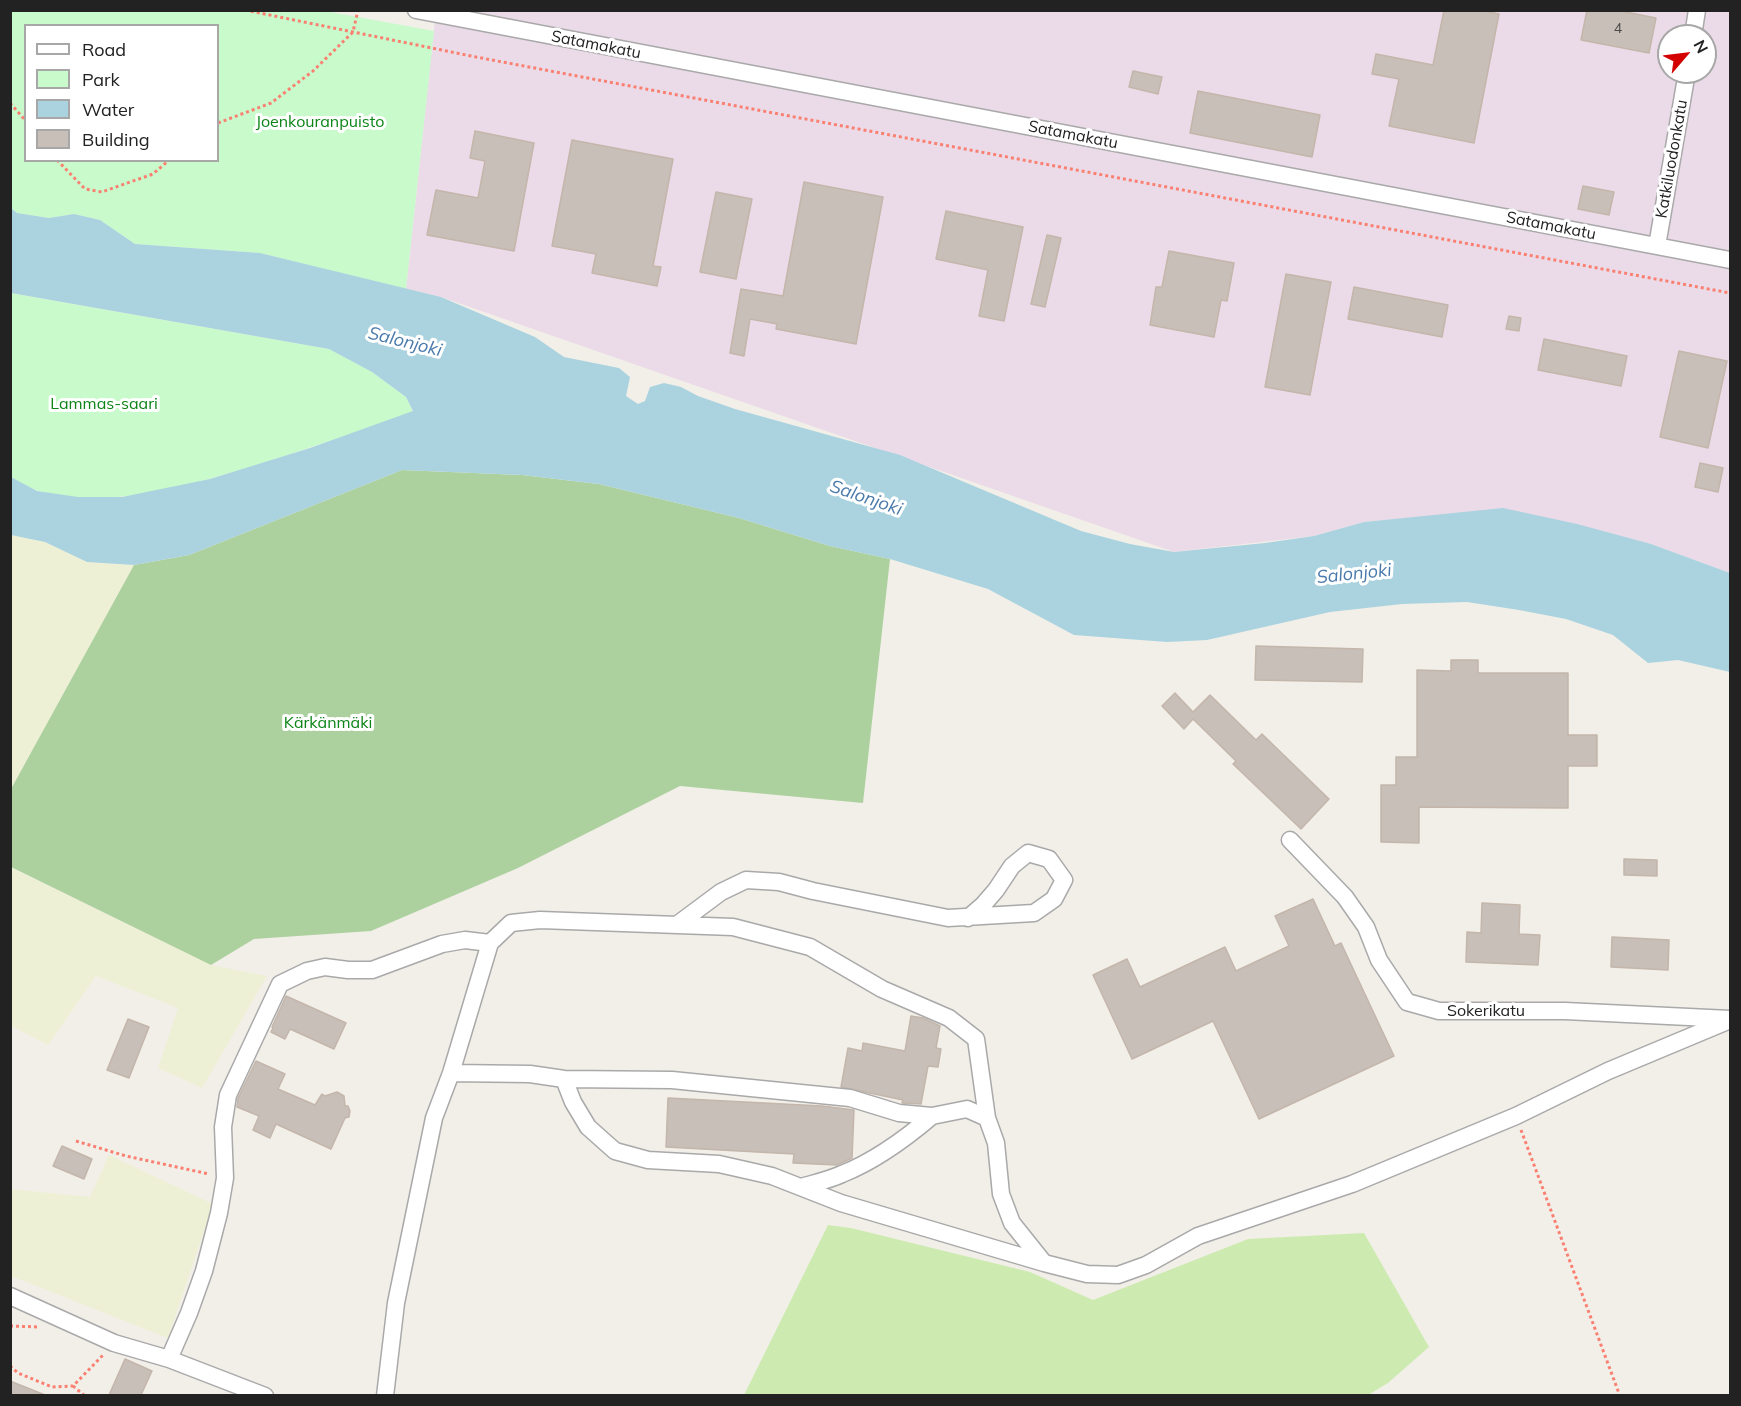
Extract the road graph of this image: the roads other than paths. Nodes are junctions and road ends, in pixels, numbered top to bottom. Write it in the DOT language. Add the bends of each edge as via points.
graph roads {
  1 [pos="416,10"];
  2 [pos="1685,84"];
  3 [pos="1657,246"];
  4 [pos="1731,260"];
  5 [pos="1290,840"];
  6 [pos="968,918"];
  7 [pos="678,924"];
  8 [pos="490,943"];
  9 [pos="1731,1020"];
  10 [pos="451,1073"];
  11 [pos="564,1079"];
  12 [pos="932,1116"];
  13 [pos="987,1118"];
  14 [pos="801,1187"];
  15 [pos="1044,1263"];
  16 [pos="10,1296"];
  17 [pos="170,1359"];
  18 [pos="265,1395"];
  19 [pos="386,1395"];
  1 -- 3 [label="street, Satamakatu"];
  2 -- 3 [label="street, Katkiluodonkatu"];
  3 -- 4 [label="street, Satamakatu"];
  5 -- 9 [label="street, Sokerikatu" via="1345,897 1407,1002 1439,1011 1565,1011"];
  6 -- 6 [label="street" via="1034,913 1054,899 1064,880 1049,859 1028,853 1011,866 996,890"];
  6 -- 7 [label="street" via="948,918 779,882 747,880 721,892"];
  7 -- 8 [label="street" via="540,920 511,923"];
  7 -- 13 [label="street" via="733,927 810,947 882,989 949,1018 976,1039"];
  8 -- 10 [label="street"];
  8 -- 17 [label="street" via="465,940 442,944 372,970 325,967 280,984 228,1095 223,1126 225,1178 219,1213 204,1271"];
  9 -- 15 [label="street" via="1608,1071 1516,1116 1352,1184 1198,1236 1146,1265 1118,1275 1087,1274"];
  10 -- 11 [label="street" via="530,1074"];
  10 -- 19 [label="street" via="434,1118 410,1232 396,1303"];
  11 -- 12 [label="street" via="672,1080 811,1093 850,1098 899,1113"];
  11 -- 14 [label="street" via="588,1127 615,1151 648,1160 719,1164"];
  12 -- 13 [label="street" via="968,1109"];
  12 -- 14 [label="street" via="883,1152 843,1174"];
  13 -- 15 [label="street" via="996,1143 1001,1194 1012,1223"];
  14 -- 15 [label="street" via="842,1203"];
  16 -- 17 [label="street" via="114,1344"];
  17 -- 18 [label="street"];
}
